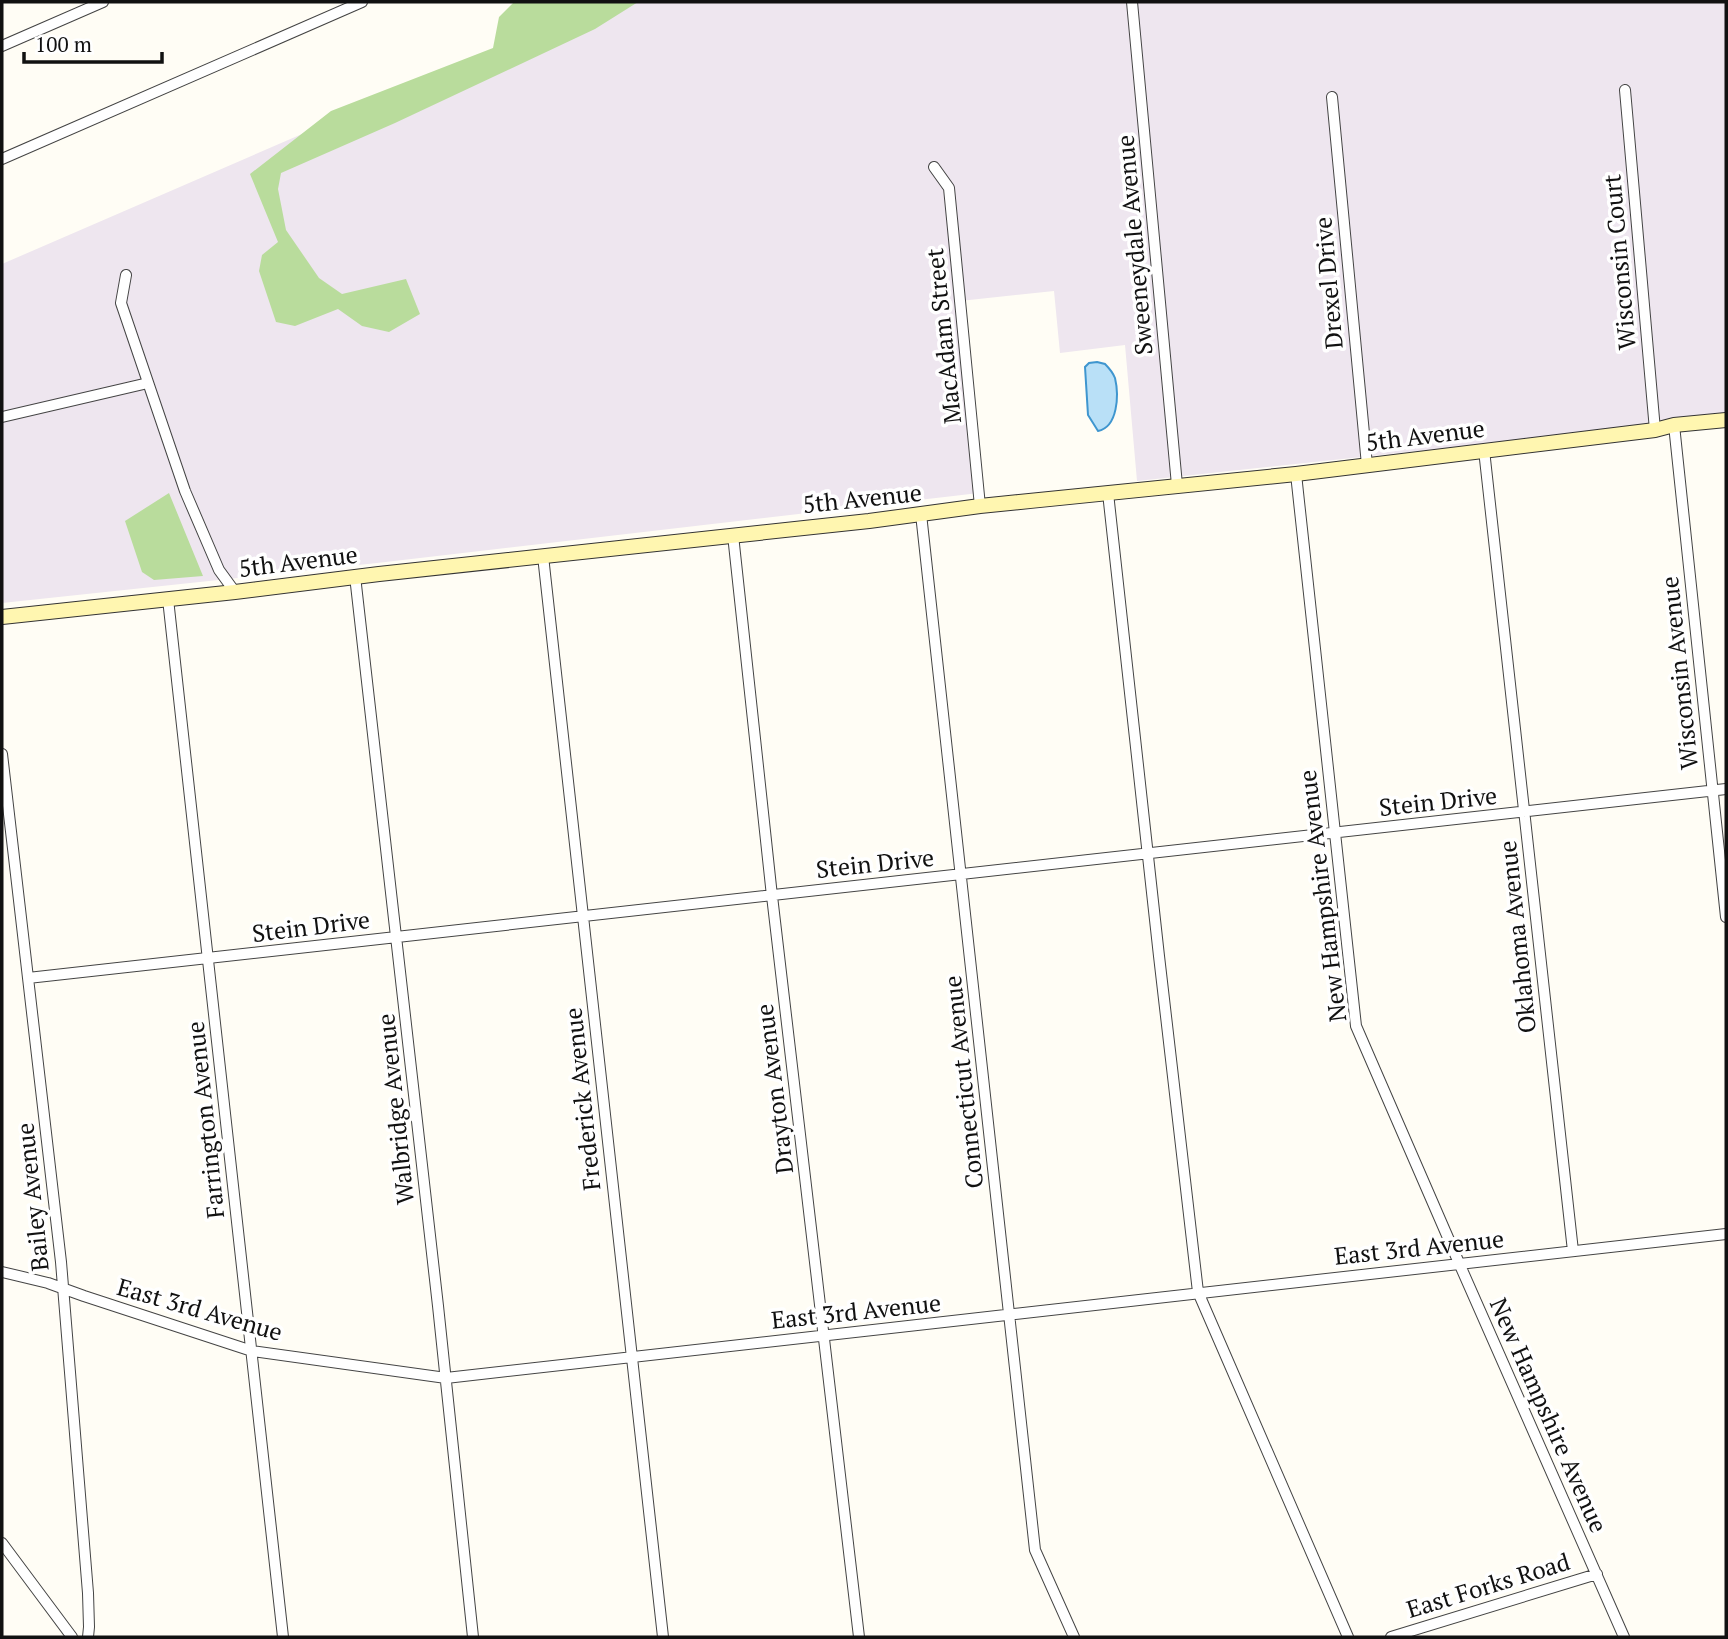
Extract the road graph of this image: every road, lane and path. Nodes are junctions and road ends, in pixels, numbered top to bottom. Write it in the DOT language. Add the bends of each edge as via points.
graph roads {
  1 [pos="103,2"];
  2 [pos="362,2"];
  3 [pos="1132,2"];
  4 [pos="2,46"];
  5 [pos="1625,90"];
  6 [pos="1332,97"];
  7 [pos="2,159"];
  8 [pos="933,167"];
  9 [pos="126,275"];
  10 [pos="148,383"];
  11 [pos="2,417"];
  12 [pos="1726,420"];
  13 [pos="1674,425"];
  14 [pos="1655,430"];
  15 [pos="1484,450"];
  16 [pos="1367,465"];
  17 [pos="1296,474"];
  18 [pos="1177,485"];
  19 [pos="1108,493"];
  20 [pos="980,506"];
  21 [pos="921,514"];
  22 [pos="733,535"];
  23 [pos="543,556"];
  24 [pos="355,576"];
  25 [pos="235,592"];
  26 [pos="168,599"];
  27 [pos="2,617"];
  28 [pos="2,754"];
  29 [pos="1726,789"];
  30 [pos="1713,790"];
  31 [pos="1524,812"];
  32 [pos="1335,833"];
  33 [pos="1148,854"];
  34 [pos="962,875"];
  35 [pos="772,896"];
  36 [pos="583,916"];
  37 [pos="1726,917"];
  38 [pos="397,937"];
  39 [pos="208,959"];
  40 [pos="28,978"];
  41 [pos="1726,1234"];
  42 [pos="1573,1251"];
  43 [pos="1459,1264"];
  44 [pos="2,1272"];
  45 [pos="64,1289"];
  46 [pos="1198,1292"];
  47 [pos="1009,1314"];
  48 [pos="824,1336"];
  49 [pos="252,1350"];
  50 [pos="633,1356"];
  51 [pos="446,1378"];
  52 [pos="2,1543"];
  53 [pos="1597,1574"];
  54 [pos="72,1637"];
  55 [pos="88,1637"];
  56 [pos="283,1637"];
  57 [pos="473,1637"];
  58 [pos="663,1637"];
  59 [pos="859,1637"];
  60 [pos="1074,1637"];
  61 [pos="1348,1637"];
  62 [pos="1391,1637"];
  63 [pos="1624,1637"];
  1 -- 4 [label="street"];
  2 -- 7 [label="street"];
  3 -- 18 [label="street, Sweeneydale Avenue"];
  5 -- 14 [label="street, Wisconsin Court"];
  6 -- 16 [label="street, Drexel Drive"];
  8 -- 20 [label="street, MacAdam Street" via="949,188"];
  9 -- 10 [label="street" via="121,303"];
  10 -- 11 [label="street"];
  10 -- 25 [label="street" via="185,491 219,570"];
  12 -- 13 [label="main road, 5th Avenue"];
  13 -- 14 [label="main road, 5th Avenue"];
  13 -- 30 [label="street, Wisconsin Avenue"];
  14 -- 15 [label="main road, 5th Avenue"];
  15 -- 16 [label="main road, 5th Avenue"];
  15 -- 31 [label="street, Oklahoma Avenue"];
  16 -- 17 [label="main road, 5th Avenue"];
  17 -- 18 [label="main road, 5th Avenue"];
  17 -- 32 [label="street, New Hampshire Avenue"];
  18 -- 19 [label="main road, 5th Avenue"];
  19 -- 20 [label="main road, 5th Avenue"];
  19 -- 33 [label="street"];
  20 -- 21 [label="main road, 5th Avenue"];
  21 -- 22 [label="main road, 5th Avenue"];
  21 -- 34 [label="street, Connecticut Avenue"];
  22 -- 23 [label="main road, 5th Avenue"];
  22 -- 35 [label="street, Drayton Avenue"];
  23 -- 24 [label="main road, 5th Avenue"];
  23 -- 36 [label="street, Frederick Avenue"];
  24 -- 25 [label="main road, 5th Avenue"];
  24 -- 38 [label="street, Walbridge Avenue"];
  25 -- 26 [label="main road, 5th Avenue"];
  26 -- 27 [label="main road, 5th Avenue"];
  26 -- 39 [label="street, Farrington Avenue"];
  28 -- 40 [label="street, Bailey Avenue"];
  29 -- 30 [label="street, Stein Drive"];
  30 -- 31 [label="street, Stein Drive"];
  30 -- 37 [label="street, Wisconsin Avenue"];
  31 -- 32 [label="street, Stein Drive"];
  31 -- 42 [label="street, Oklahoma Avenue"];
  32 -- 33 [label="street, Stein Drive"];
  32 -- 43 [label="street, New Hampshire Avenue" via="1356,1026"];
  33 -- 34 [label="street, Stein Drive"];
  33 -- 46 [label="street"];
  34 -- 35 [label="street, Stein Drive"];
  34 -- 47 [label="street, Connecticut Avenue"];
  35 -- 36 [label="street, Stein Drive"];
  35 -- 48 [label="street, Drayton Avenue"];
  36 -- 38 [label="street, Stein Drive"];
  36 -- 50 [label="street, Frederick Avenue"];
  38 -- 39 [label="street, Stein Drive"];
  38 -- 51 [label="street, Walbridge Avenue"];
  39 -- 40 [label="street, Stein Drive"];
  39 -- 49 [label="street, Farrington Avenue"];
  40 -- 45 [label="street, Bailey Avenue"];
  41 -- 42 [label="street, East 3rd Avenue"];
  42 -- 43 [label="street, East 3rd Avenue"];
  43 -- 46 [label="street, East 3rd Avenue"];
  43 -- 53 [label="street, New Hampshire Avenue"];
  44 -- 45 [label="street, East 3rd Avenue"];
  45 -- 49 [label="street, East 3rd Avenue"];
  45 -- 55 [label="street, Bailey Avenue"];
  46 -- 47 [label="street, East 3rd Avenue"];
  46 -- 61 [label="street"];
  47 -- 48 [label="street, East 3rd Avenue"];
  47 -- 60 [label="street, Connecticut Avenue" via="1035,1550"];
  48 -- 50 [label="street, East 3rd Avenue"];
  48 -- 59 [label="street, Drayton Avenue"];
  49 -- 51 [label="street, East 3rd Avenue"];
  49 -- 56 [label="street, Farrington Avenue"];
  50 -- 51 [label="street, East 3rd Avenue"];
  50 -- 58 [label="street, Frederick Avenue"];
  51 -- 57 [label="street, Walbridge Avenue"];
  52 -- 54 [label="street"];
  53 -- 62 [label="street, East Forks Road"];
  53 -- 63 [label="street, New Hampshire Avenue"];
}
